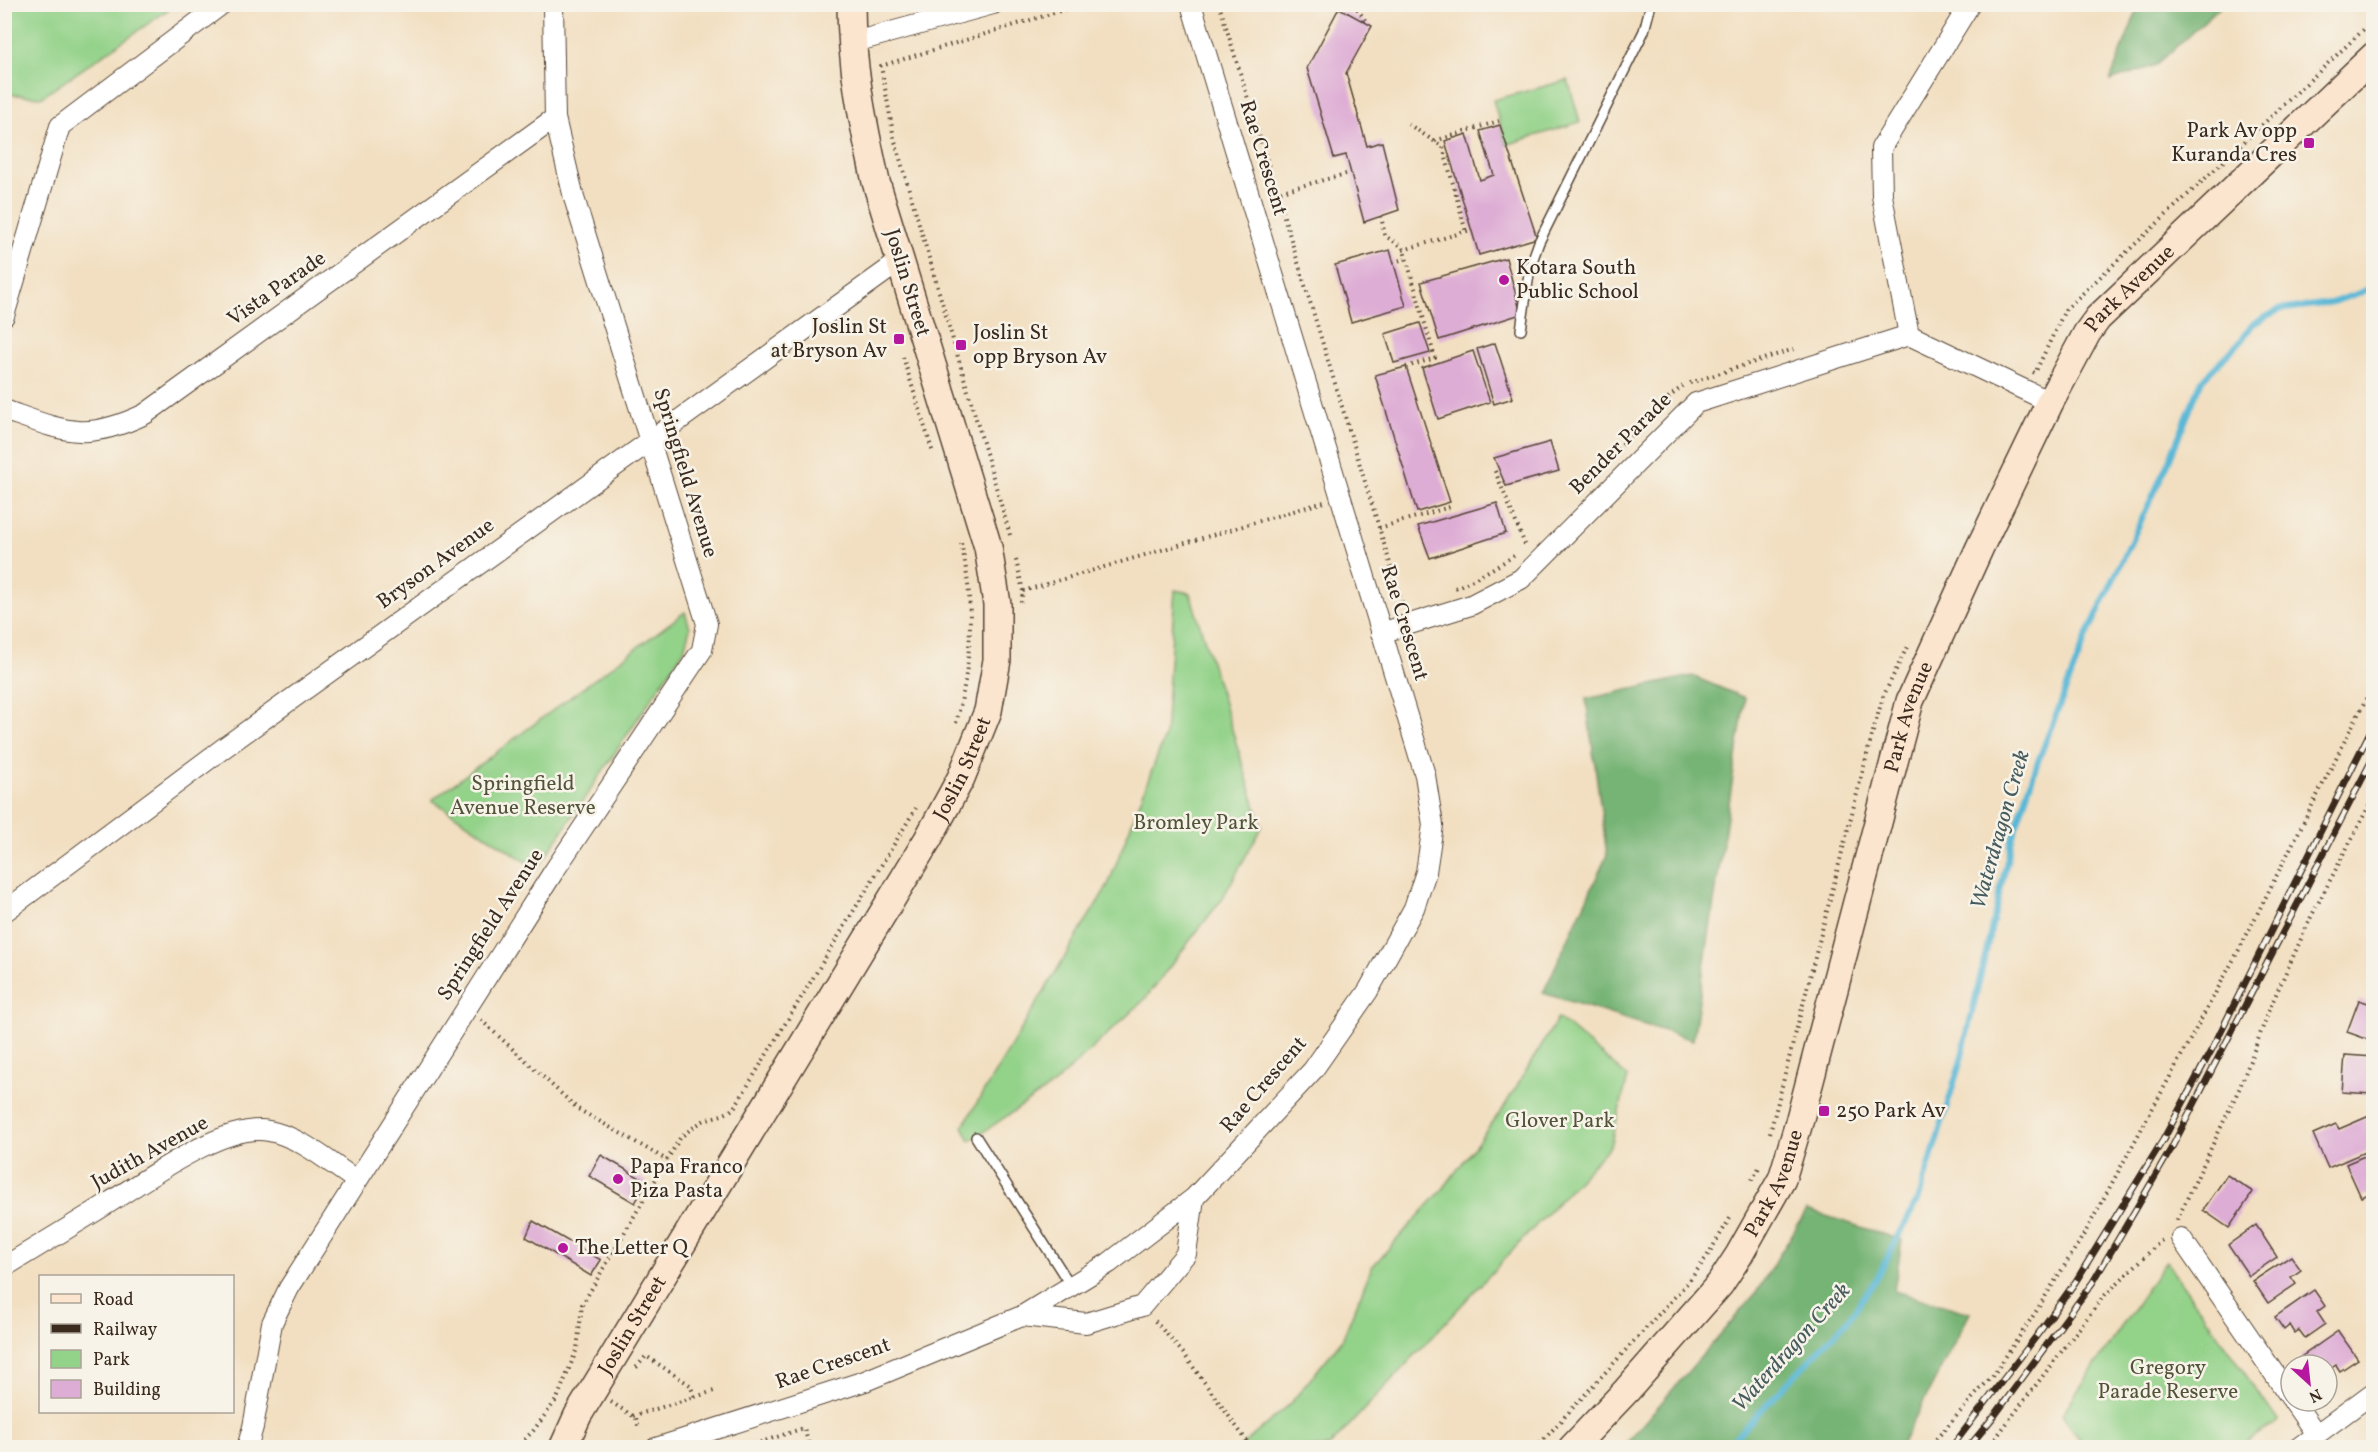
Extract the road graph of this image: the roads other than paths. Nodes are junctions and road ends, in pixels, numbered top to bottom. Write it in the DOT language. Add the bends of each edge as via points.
graph roads {
  1 [pos="222,4"];
  2 [pos="553,4"];
  3 [pos="852,4"];
  4 [pos="993,4"];
  5 [pos="1191,4"];
  6 [pos="1651,4"];
  7 [pos="1970,4"];
  8 [pos="851,43"];
  9 [pos="2373,56"];
  10 [pos="555,118"];
  11 [pos="900,261"];
  12 [pos="4,316"];
  13 [pos="1521,330"];
  14 [pos="1909,334"];
  15 [pos="2050,402"];
  16 [pos="4,410"];
  17 [pos="649,440"];
  18 [pos="1381,633"];
  19 [pos="4,912"];
  20 [pos="976,1137"];
  21 [pos="356,1180"];
  22 [pos="1194,1198"];
  23 [pos="2177,1232"];
  24 [pos="4,1266"];
  25 [pos="1071,1286"];
  26 [pos="1022,1316"];
  27 [pos="2279,1381"];
  28 [pos="2373,1392"];
  29 [pos="2301,1413"];
  30 [pos="2316,1434"];
  31 [pos="247,1448"];
  32 [pos="562,1448"];
  33 [pos="656,1448"];
  34 [pos="1572,1448"];
  35 [pos="2298,1448"];
  1 -- 12 [label="street" via="60,126"];
  2 -- 10 [label="street, Springfield Avenue"];
  3 -- 8 [label="main road, Joslin Street"];
  4 -- 8 [label="street"];
  5 -- 18 [label="street, Rae Crescent"];
  6 -- 13 [label="lane" via="1644,31 1539,242 1530,267"];
  7 -- 14 [label="street" via="1881,148 1882,196"];
  8 -- 11 [label="main road, Joslin Street" via="865,135"];
  9 -- 15 [label="main road, Park Avenue" via="2098,318"];
  10 -- 16 [label="street, Vista Parade" via="145,414 118,427 89,433 60,430"];
  10 -- 17 [label="street, Springfield Avenue" via="574,198"];
  11 -- 17 [label="street, Bryson Avenue"];
  11 -- 32 [label="main road, Joslin Street" via="988,547 997,604 997,660 988,711 961,778 928,839 578,1415"];
  14 -- 15 [label="street"];
  14 -- 18 [label="street, Bender Parade" via="1696,403 1521,579 1471,605"];
  15 -- 34 [label="main road, Park Avenue" via="1910,702 1782,1179 1720,1284"];
  17 -- 19 [label="street, Bryson Avenue"];
  17 -- 21 [label="street, Springfield Avenue" via="707,624 702,650 554,871"];
  18 -- 22 [label="street, Rae Crescent" via="1425,775 1433,825 1426,872 1414,908 1368,991 1313,1070"];
  20 -- 25 [label="lane"];
  21 -- 24 [label="street, Judith Avenue" via="290,1137 268,1131 236,1133 187,1155"];
  21 -- 31 [label="street, Springfield Avenue" via="289,1288 272,1323"];
  22 -- 25 [label="street, Rae Crescent" via="1109,1263"];
  22 -- 26 [label="street, Rae Crescent" via="1186,1254 1142,1306 1086,1323"];
  23 -- 27 [label="street"];
  25 -- 26 [label="street, Rae Crescent"];
  26 -- 33 [label="street, Rae Crescent" via="865,1381"];
  28 -- 30 [label="street"];
  29 -- 30 [label="street"];
  30 -- 35 [label="street"];
}
